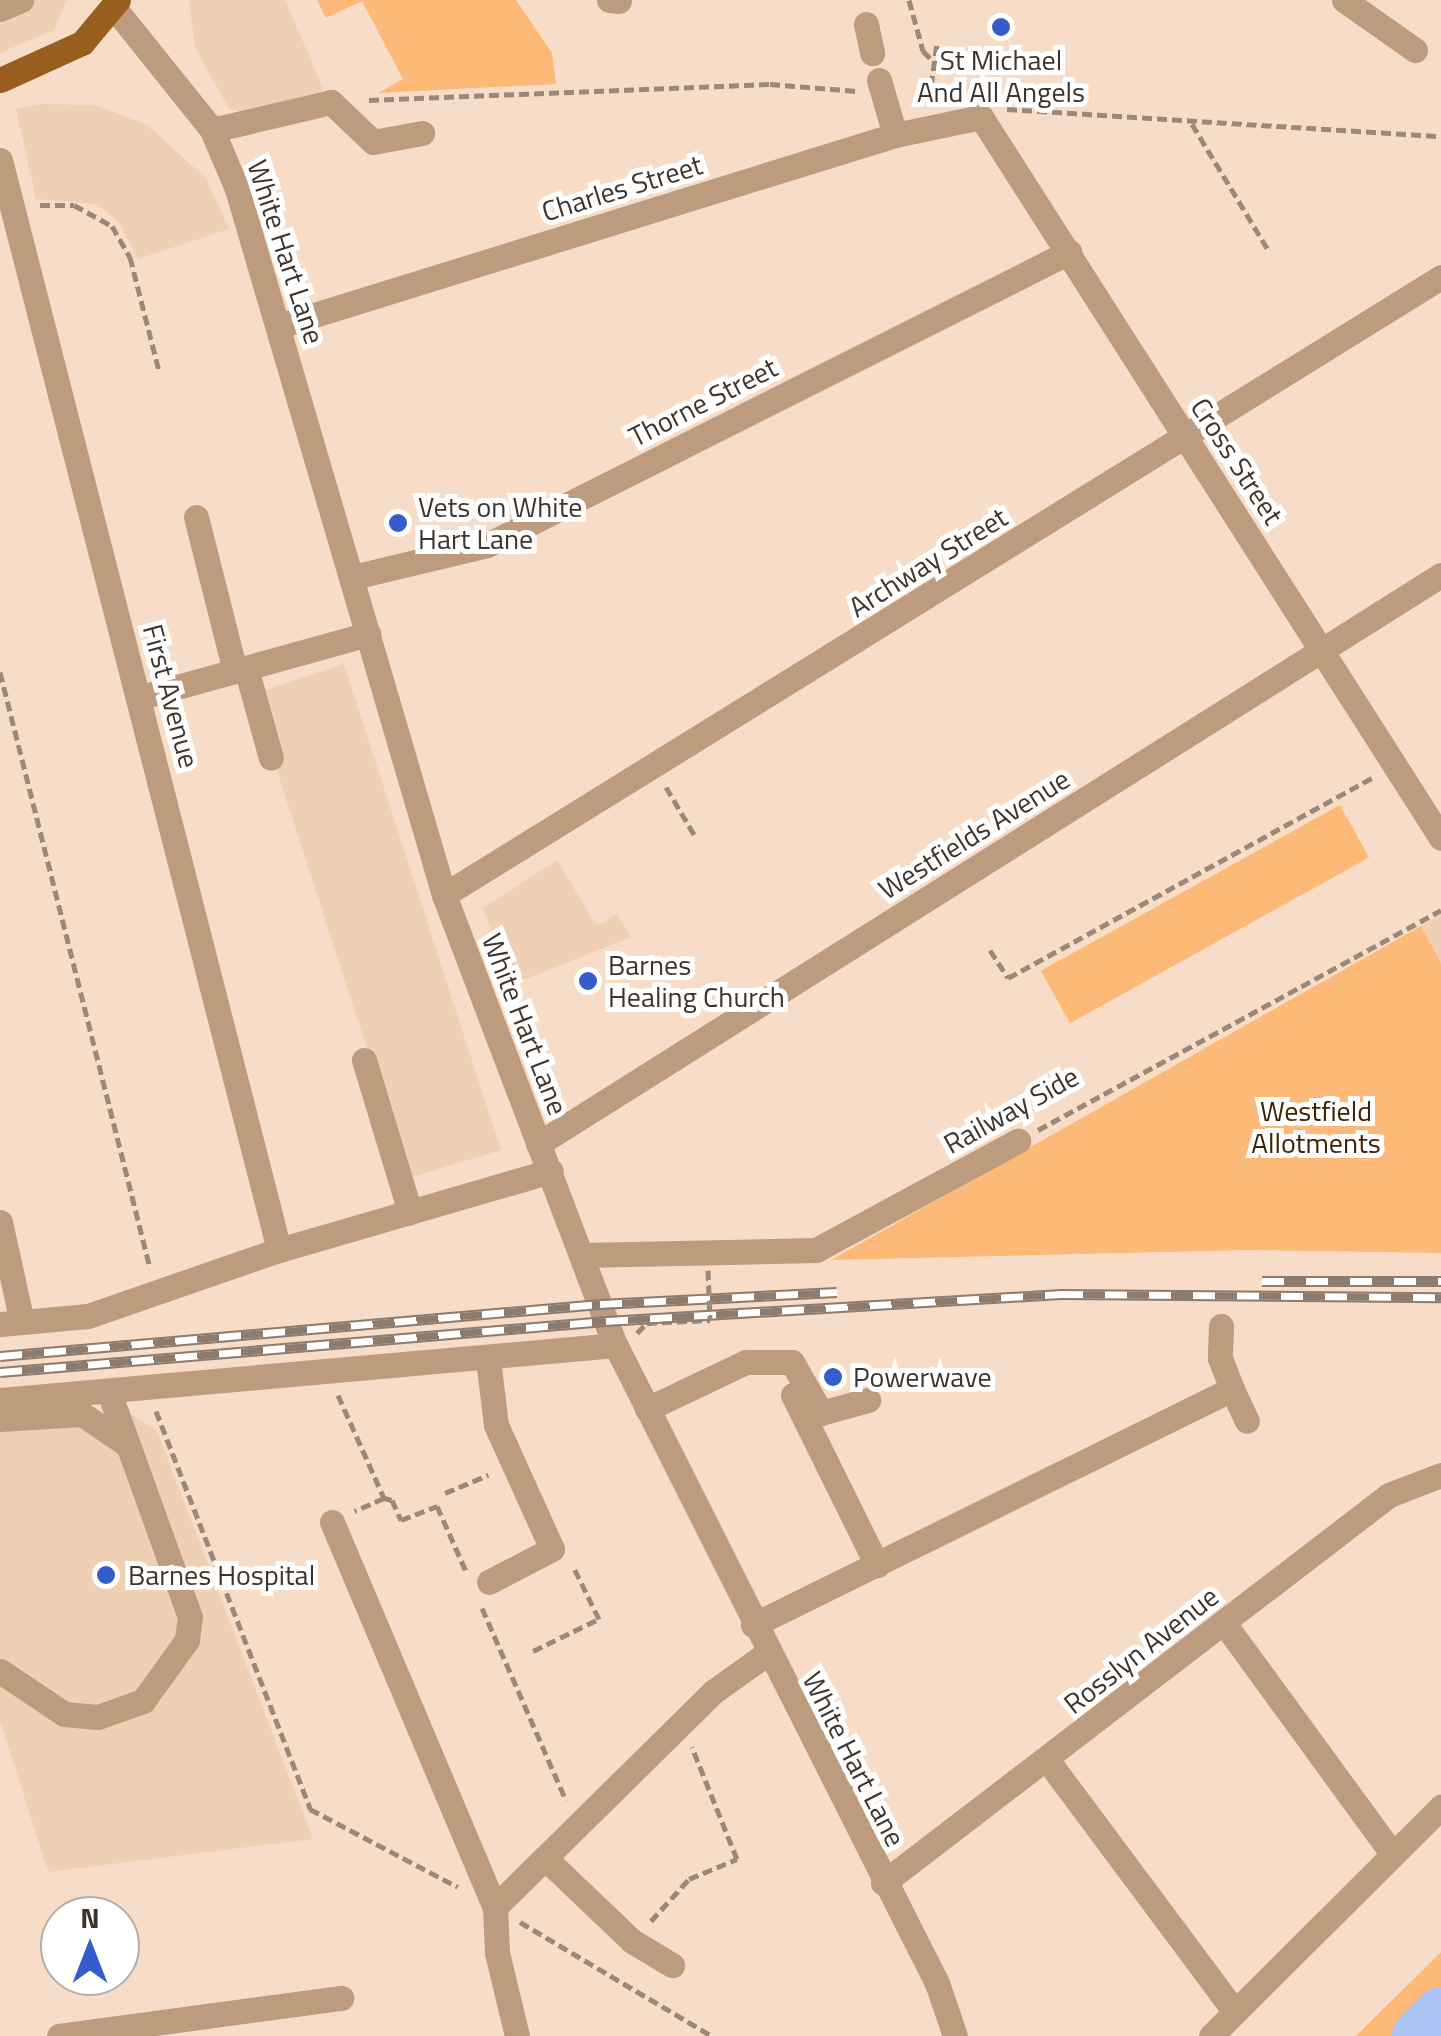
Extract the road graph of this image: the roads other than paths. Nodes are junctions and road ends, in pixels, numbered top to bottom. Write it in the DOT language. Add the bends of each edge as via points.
graph roads {
  1 [pos="22,0"];
  2 [pos="1344,0"];
  3 [pos="117,5"];
  4 [pos="0,9"];
  5 [pos="866,24"];
  6 [pos="1415,50"];
  7 [pos="872,52"];
  8 [pos="0,80"];
  9 [pos="881,87"];
  10 [pos="986,112"];
  11 [pos="212,130"];
  12 [pos="422,134"];
  13 [pos="895,135"];
  14 [pos="0,160"];
  15 [pos="1069,252"];
  16 [pos="1441,277"];
  17 [pos="282,325"];
  18 [pos="1187,438"];
  19 [pos="196,516"];
  20 [pos="1441,576"];
  21 [pos="353,577"];
  22 [pos="368,634"];
  23 [pos="1322,650"];
  24 [pos="240,669"];
  25 [pos="141,697"];
  26 [pos="271,758"];
  27 [pos="1441,838"];
  28 [pos="444,895"];
  29 [pos="364,1060"];
  30 [pos="1018,1141"];
  31 [pos="538,1144"];
  32 [pos="550,1171"];
  33 [pos="410,1212"];
  34 [pos="0,1222"];
  35 [pos="279,1250"];
  36 [pos="582,1256"];
  37 [pos="11,1323"];
  38 [pos="1221,1326"];
  39 [pos="616,1345"];
  40 [pos="488,1359"];
  41 [pos="786,1381"];
  42 [pos="1232,1389"];
  43 [pos="109,1392"];
  44 [pos="0,1400"];
  45 [pos="868,1400"];
  46 [pos="647,1408"];
  47 [pos="0,1419"];
  48 [pos="1247,1421"];
  49 [pos="128,1450"];
  50 [pos="1441,1476"];
  51 [pos="332,1522"];
  52 [pos="877,1566"];
  53 [pos="478,1584"];
  54 [pos="1224,1623"];
  55 [pos="754,1625"];
  56 [pos="766,1654"];
  57 [pos="0,1671"];
  58 [pos="1048,1760"];
  59 [pos="1441,1807"];
  60 [pos="1391,1852"];
  61 [pos="547,1860"];
  62 [pos="883,1882"];
  63 [pos="495,1907"];
  64 [pos="672,1965"];
  65 [pos="341,1998"];
  66 [pos="1235,2012"];
  67 [pos="150,2030"];
  68 [pos="59,2036"];
  69 [pos="517,2036"];
  70 [pos="954,2036"];
  71 [pos="1211,2036"];
  1 -- 4 [label="street"];
  2 -- 6 [label="street"];
  3 -- 8 [label="main road" via="82,42"];
  3 -- 11 [label="street, White Hart Lane"];
  5 -- 7 [label="street"];
  9 -- 13 [label="street"];
  10 -- 13 [label="street, Charles Street"];
  10 -- 15 [label="street, Cross Street"];
  11 -- 12 [label="street" via="331,102 373,142"];
  11 -- 17 [label="street, White Hart Lane"];
  13 -- 17 [label="street, Charles Street"];
  14 -- 25 [label="street, First Avenue"];
  15 -- 18 [label="street, Cross Street"];
  15 -- 21 [label="street, Thorne Street" via="487,545"];
  16 -- 18 [label="street, Archway Street"];
  17 -- 21 [label="street, White Hart Lane"];
  18 -- 23 [label="street, Cross Street"];
  18 -- 28 [label="street, Archway Street"];
  19 -- 24 [label="street"];
  20 -- 23 [label="street, Westfields Avenue"];
  21 -- 22 [label="street, White Hart Lane"];
  22 -- 24 [label="street"];
  22 -- 28 [label="street, White Hart Lane"];
  23 -- 27 [label="street, Cross Street"];
  23 -- 31 [label="street, Westfields Avenue"];
  24 -- 25 [label="street"];
  24 -- 26 [label="street"];
  25 -- 35 [label="street, First Avenue"];
  28 -- 31 [label="street, White Hart Lane"];
  29 -- 33 [label="street"];
  30 -- 36 [label="street, Railway Side" via="816,1250"];
  31 -- 32 [label="street, White Hart Lane"];
  32 -- 33 [label="street"];
  32 -- 36 [label="street, White Hart Lane"];
  33 -- 35 [label="street"];
  34 -- 37 [label="street"];
  35 -- 37 [label="street" via="88,1316"];
  36 -- 39 [label="street, White Hart Lane"];
  38 -- 42 [label="street" via="1220,1358"];
  39 -- 40 [label="street"];
  39 -- 46 [label="street, White Hart Lane"];
  40 -- 43 [label="street"];
  40 -- 53 [label="street" via="496,1425 552,1549"];
  41 -- 52 [label="street"];
  42 -- 48 [label="street"];
  42 -- 52 [label="street"];
  43 -- 44 [label="street"];
  43 -- 49 [label="street"];
  45 -- 46 [label="street" via="821,1413 792,1362 746,1362"];
  46 -- 55 [label="street, White Hart Lane"];
  47 -- 49 [label="street" via="82,1414 117,1434"];
  49 -- 57 [label="street" via="190,1616 187,1640 142,1701 98,1717 64,1714"];
  50 -- 54 [label="street, Rosslyn Avenue" via="1388,1494"];
  51 -- 63 [label="street"];
  52 -- 55 [label="street"];
  54 -- 58 [label="street, Rosslyn Avenue"];
  54 -- 60 [label="street"];
  55 -- 56 [label="street, White Hart Lane"];
  56 -- 61 [label="street" via="682,1722"];
  56 -- 62 [label="street, White Hart Lane"];
  58 -- 62 [label="street, Rosslyn Avenue"];
  58 -- 66 [label="street"];
  59 -- 60 [label="street"];
  60 -- 66 [label="street"];
  61 -- 63 [label="street"];
  61 -- 64 [label="street" via="632,1941"];
  62 -- 70 [label="street, White Hart Lane" via="938,1983"];
  63 -- 69 [label="street" via="497,1953"];
  65 -- 67 [label="street"];
  66 -- 71 [label="street"];
  67 -- 68 [label="street"];
}
